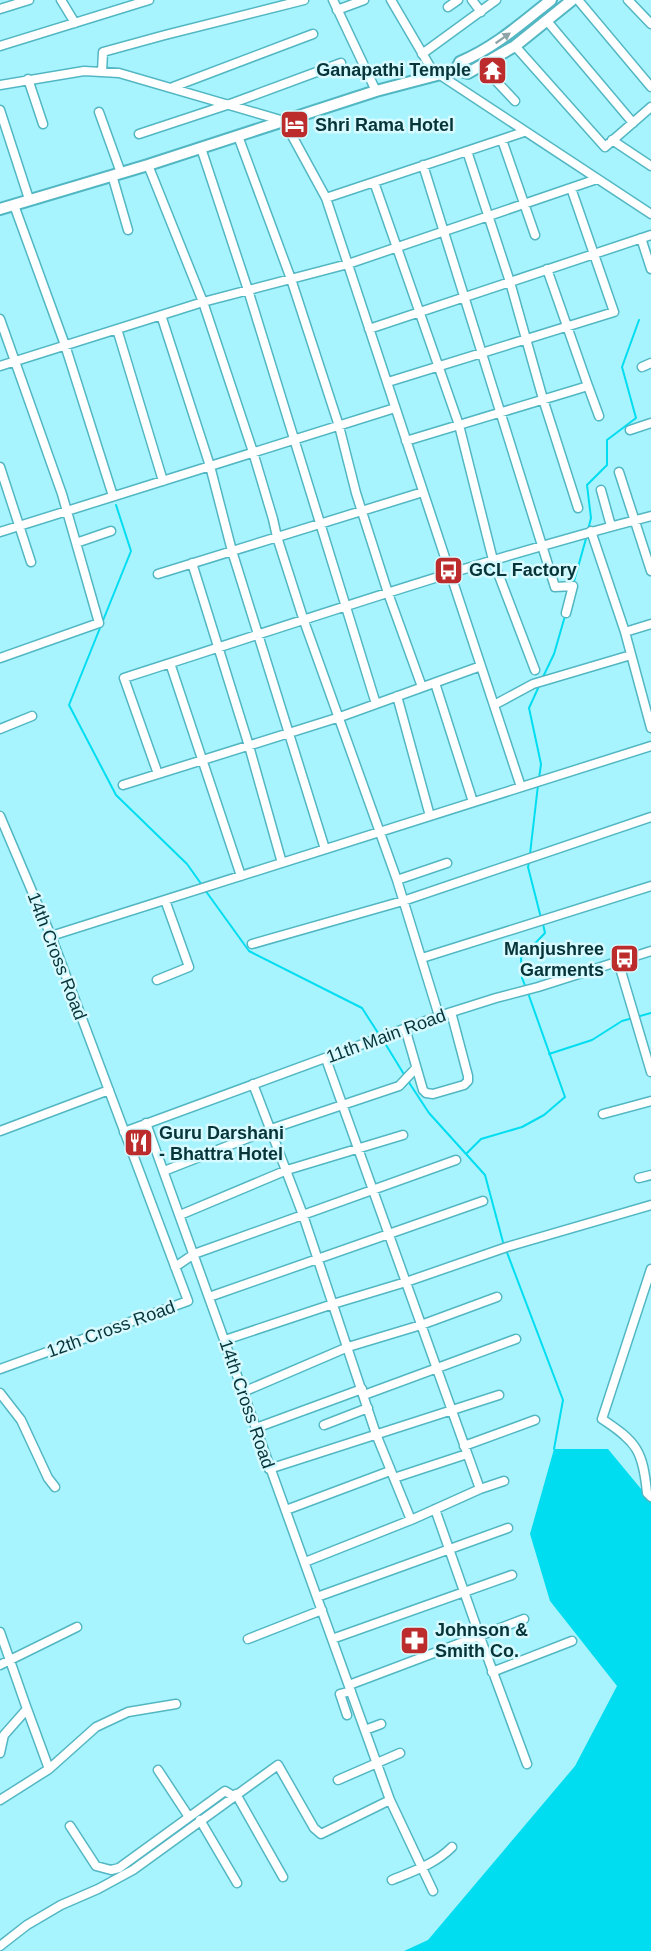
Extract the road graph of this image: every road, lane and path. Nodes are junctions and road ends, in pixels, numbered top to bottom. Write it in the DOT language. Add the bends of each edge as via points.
graph roads {
  1 [pos="29,0"];
  2 [pos="61,0"];
  3 [pos="149,0"];
  4 [pos="304,0"];
  5 [pos="333,0"];
  6 [pos="364,0"];
  7 [pos="390,0"];
  8 [pos="458,0"];
  9 [pos="472,0"];
  10 [pos="496,0"];
  11 [pos="551,0"];
  12 [pos="572,0"];
  13 [pos="578,0"];
  14 [pos="628,0"];
  15 [pos="448,7"];
  16 [pos="0,9"];
  17 [pos="338,10"];
  18 [pos="481,12"];
  19 [pos="547,21"];
  20 [pos="75,23"];
  21 [pos="651,24"];
  22 [pos="313,34"];
  23 [pos="0,46"];
  24 [pos="515,46"];
  25 [pos="422,54"];
  26 [pos="341,63"];
  27 [pos="482,66"];
  28 [pos="456,70"];
  29 [pos="102,72"];
  30 [pos="438,75"];
  31 [pos="28,79"];
  32 [pos="0,85"];
  33 [pos="172,87"];
  34 [pos="651,87"];
  35 [pos="376,91"];
  36 [pos="515,101"];
  37 [pos="230,104"];
  38 [pos="0,110"];
  39 [pos="99,112"];
  40 [pos="649,113"];
  41 [pos="284,121"];
  42 [pos="633,123"];
  43 [pos="43,124"];
  44 [pos="524,132"];
  45 [pos="139,134"];
  46 [pos="238,136"];
  47 [pos="502,140"];
  48 [pos="612,140"];
  49 [pos="201,148"];
  50 [pos="467,151"];
  51 [pos="148,165"];
  52 [pos="423,165"];
  53 [pos="651,166"];
  54 [pos="117,174"];
  55 [pos="597,179"];
  56 [pos="374,182"];
  57 [pos="571,188"];
  58 [pos="326,198"];
  59 [pos="29,199"];
  60 [pos="524,204"];
  61 [pos="14,205"];
  62 [pos="0,209"];
  63 [pos="651,214"];
  64 [pos="487,216"];
  65 [pos="128,230"];
  66 [pos="444,231"];
  67 [pos="535,235"];
  68 [pos="651,235"];
  69 [pos="641,238"];
  70 [pos="395,248"];
  71 [pos="595,253"];
  72 [pos="348,264"];
  73 [pos="547,269"];
  74 [pos="651,269"];
  75 [pos="291,279"];
  76 [pos="510,282"];
  77 [pos="248,290"];
  78 [pos="465,296"];
  79 [pos="203,302"];
  80 [pos="420,312"];
  81 [pos="161,315"];
  82 [pos="0,319"];
  83 [pos="567,326"];
  84 [pos="117,329"];
  85 [pos="369,329"];
  86 [pos="527,339"];
  87 [pos="65,345"];
  88 [pos="481,353"];
  89 [pos="16,361"];
  90 [pos="651,363"];
  91 [pos="0,366"];
  92 [pos="439,366"];
  93 [pos="642,367"];
  94 [pos="388,382"];
  95 [pos="588,386"];
  96 [pos="543,399"];
  97 [pos="395,408"];
  98 [pos="500,412"];
  99 [pos="599,416"];
  100 [pos="651,423"];
  101 [pos="459,425"];
  102 [pos="339,426"];
  103 [pos="630,429"];
  104 [pos="294,439"];
  105 [pos="406,441"];
  106 [pos="252,452"];
  107 [pos="210,466"];
  108 [pos="0,467"];
  109 [pos="619,472"];
  110 [pos="163,480"];
  111 [pos="601,490"];
  112 [pos="423,492"];
  113 [pos="113,496"];
  114 [pos="578,508"];
  115 [pos="66,511"];
  116 [pos="362,512"];
  117 [pos="651,516"];
  118 [pos="634,520"];
  119 [pos="320,524"];
  120 [pos="20,526"];
  121 [pos="611,526"];
  122 [pos="111,531"];
  123 [pos="591,531"];
  124 [pos="0,532"];
  125 [pos="277,537"];
  126 [pos="75,543"];
  127 [pos="541,546"];
  128 [pos="232,551"];
  129 [pos="494,560"];
  130 [pos="32,562"];
  131 [pos="192,564"];
  132 [pos="651,571"];
  133 [pos="449,573"];
  134 [pos="158,574"];
  135 [pos="388,593"];
  136 [pos="345,607"];
  137 [pos="566,613"];
  138 [pos="304,621"];
  139 [pos="651,624"];
  140 [pos="625,632"];
  141 [pos="258,635"];
  142 [pos="218,648"];
  143 [pos="631,655"];
  144 [pos="0,658"];
  145 [pos="170,663"];
  146 [pos="481,666"];
  147 [pos="536,670"];
  148 [pos="435,683"];
  149 [pos="422,687"];
  150 [pos="397,696"];
  151 [pos="376,704"];
  152 [pos="494,705"];
  153 [pos="32,716"];
  154 [pos="340,717"];
  155 [pos="651,728"];
  156 [pos="0,729"];
  157 [pos="289,733"];
  158 [pos="249,746"];
  159 [pos="651,746"];
  160 [pos="203,761"];
  161 [pos="158,774"];
  162 [pos="123,785"];
  163 [pos="521,787"];
  164 [pos="473,802"];
  165 [pos="0,816"];
  166 [pos="430,816"];
  167 [pos="651,817"];
  168 [pos="380,832"];
  169 [pos="325,849"];
  170 [pos="282,863"];
  171 [pos="447,863"];
  172 [pos="240,876"];
  173 [pos="397,880"];
  174 [pos="650,888"];
  175 [pos="165,900"];
  176 [pos="403,901"];
  177 [pos="51,936"];
  178 [pos="252,944"];
  179 [pos="651,951"];
  180 [pos="422,958"];
  181 [pos="618,961"];
  182 [pos="157,980"];
  183 [pos="451,1012"];
  184 [pos="439,1016"];
  185 [pos="405,1028"];
  186 [pos="326,1059"];
  187 [pos="417,1068"];
  188 [pos="650,1068"];
  189 [pos="253,1084"];
  190 [pos="109,1090"];
  191 [pos="651,1101"];
  192 [pos="342,1104"];
  193 [pos="603,1114"];
  194 [pos="146,1123"];
  195 [pos="271,1129"];
  196 [pos="0,1131"];
  197 [pos="124,1132"];
  198 [pos="403,1135"];
  199 [pos="357,1148"];
  200 [pos="456,1160"];
  201 [pos="287,1170"];
  202 [pos="164,1171"];
  203 [pos="651,1175"];
  204 [pos="639,1178"];
  205 [pos="372,1190"];
  206 [pos="483,1201"];
  207 [pos="651,1205"];
  208 [pos="180,1215"];
  209 [pos="303,1215"];
  210 [pos="388,1233"];
  211 [pos="194,1254"];
  212 [pos="317,1259"];
  213 [pos="175,1267"];
  214 [pos="651,1269"];
  215 [pos="406,1282"];
  216 [pos="209,1297"];
  217 [pos="496,1297"];
  218 [pos="333,1304"];
  219 [pos="421,1325"];
  220 [pos="516,1339"];
  221 [pos="225,1340"];
  222 [pos="348,1347"];
  223 [pos="0,1369"];
  224 [pos="437,1369"];
  225 [pos="243,1392"];
  226 [pos="363,1392"];
  227 [pos="0,1393"];
  228 [pos="499,1395"];
  229 [pos="368,1408"];
  230 [pos="452,1410"];
  231 [pos="535,1420"];
  232 [pos="324,1425"];
  233 [pos="256,1428"];
  234 [pos="376,1434"];
  235 [pos="466,1450"];
  236 [pos="270,1469"];
  237 [pos="392,1474"];
  238 [pos="504,1481"];
  239 [pos="56,1487"];
  240 [pos="480,1489"];
  241 [pos="651,1497"];
  242 [pos="435,1509"];
  243 [pos="286,1510"];
  244 [pos="411,1520"];
  245 [pos="508,1528"];
  246 [pos="449,1548"];
  247 [pos="305,1562"];
  248 [pos="512,1575"];
  249 [pos="464,1591"];
  250 [pos="317,1597"];
  251 [pos="322,1610"];
  252 [pos="524,1619"];
  253 [pos="77,1627"];
  254 [pos="0,1632"];
  255 [pos="480,1637"];
  256 [pos="248,1639"];
  257 [pos="332,1639"];
  258 [pos="572,1641"];
  259 [pos="9,1661"];
  260 [pos="0,1665"];
  261 [pos="492,1672"];
  262 [pos="350,1688"];
  263 [pos="176,1704"];
  264 [pos="27,1709"];
  265 [pos="347,1715"];
  266 [pos="381,1724"];
  267 [pos="365,1730"];
  268 [pos="0,1753"];
  269 [pos="400,1753"];
  270 [pos="377,1763"];
  271 [pos="527,1764"];
  272 [pos="49,1769"];
  273 [pos="158,1770"];
  274 [pos="338,1779"];
  275 [pos="234,1795"];
  276 [pos="0,1800"];
  277 [pos="390,1800"];
  278 [pos="189,1817"];
  279 [pos="200,1820"];
  280 [pos="70,1826"];
  281 [pos="452,1847"];
  282 [pos="422,1868"];
  283 [pos="283,1877"];
  284 [pos="392,1880"];
  285 [pos="237,1883"];
  286 [pos="433,1891"];
  287 [pos="0,1946"];
  1 -- 16 [label="street"];
  2 -- 20 [label="street"];
  3 -- 20 [label="street"];
  4 -- 29 [label="street" via="103,52"];
  5 -- 17 [label="street"];
  6 -- 17 [label="street"];
  7 -- 25 [label="street"];
  8 -- 15 [label="street"];
  9 -- 18 [label="street"];
  10 -- 18 [label="street"];
  28 -- 11 [label="main road, one-way" via="460,62 505,36"];
  12 -- 19 [label="main road"];
  13 -- 34 [label="street"];
  14 -- 21 [label="street"];
  17 -- 35 [label="street"];
  18 -- 25 [label="street"];
  19 -- 24 [label="main road"];
  19 -- 42 [label="street"];
  20 -- 23 [label="street"];
  22 -- 33 [label="street"];
  24 -- 27 [label="main road"];
  24 -- 48 [label="street" via="605,147"];
  25 -- 30 [label="street"];
  26 -- 37 [label="street"];
  27 -- 28 [label="main road" via="468,73"];
  27 -- 36 [label="street"];
  28 -- 30 [label="main road"];
  29 -- 31 [label="street"];
  29 -- 33 [label="street"];
  30 -- 35 [label="main road"];
  30 -- 44 [label="street"];
  31 -- 32 [label="street"];
  31 -- 43 [label="street"];
  33 -- 37 [label="street"];
  35 -- 41 [label="main road"];
  37 -- 41 [label="street"];
  37 -- 45 [label="street"];
  38 -- 59 [label="street"];
  39 -- 54 [label="street"];
  40 -- 42 [label="street"];
  41 -- 46 [label="main road"];
  41 -- 58 [label="street"];
  42 -- 48 [label="street"];
  44 -- 47 [label="street"];
  44 -- 55 [label="street"];
  46 -- 49 [label="main road"];
  46 -- 75 [label="street"];
  47 -- 50 [label="street"];
  47 -- 60 [label="street"];
  48 -- 53 [label="street"];
  49 -- 51 [label="main road"];
  49 -- 77 [label="street"];
  50 -- 52 [label="street"];
  50 -- 64 [label="street"];
  51 -- 54 [label="main road"];
  51 -- 79 [label="street"];
  52 -- 56 [label="street"];
  52 -- 66 [label="street"];
  54 -- 59 [label="main road"];
  54 -- 65 [label="street"];
  55 -- 57 [label="street"];
  55 -- 63 [label="street"];
  56 -- 58 [label="street"];
  56 -- 70 [label="street"];
  57 -- 60 [label="street"];
  57 -- 71 [label="street"];
  58 -- 72 [label="street"];
  59 -- 61 [label="main road"];
  60 -- 64 [label="street"];
  60 -- 67 [label="street"];
  61 -- 62 [label="main road"];
  61 -- 87 [label="street"];
  64 -- 66 [label="street"];
  64 -- 76 [label="street"];
  66 -- 70 [label="street"];
  66 -- 78 [label="street"];
  68 -- 69 [label="street"];
  69 -- 71 [label="street"];
  69 -- 74 [label="street"];
  70 -- 72 [label="street"];
  70 -- 80 [label="street"];
  71 -- 73 [label="street"];
  71 -- 83 [label="street" via="614,312"];
  72 -- 75 [label="street"];
  72 -- 85 [label="street"];
  73 -- 76 [label="street"];
  73 -- 83 [label="street"];
  75 -- 77 [label="street"];
  75 -- 102 [label="street"];
  76 -- 78 [label="street"];
  76 -- 86 [label="street"];
  77 -- 79 [label="street"];
  77 -- 104 [label="street"];
  78 -- 80 [label="street"];
  78 -- 88 [label="street"];
  79 -- 81 [label="street"];
  79 -- 106 [label="street"];
  80 -- 85 [label="street"];
  80 -- 92 [label="street"];
  81 -- 84 [label="street"];
  81 -- 107 [label="street"];
  82 -- 89 [label="street"];
  83 -- 86 [label="street"];
  83 -- 95 [label="street"];
  84 -- 87 [label="street"];
  84 -- 110 [label="street"];
  85 -- 94 [label="street"];
  86 -- 88 [label="street"];
  86 -- 96 [label="street"];
  87 -- 89 [label="street"];
  87 -- 113 [label="street"];
  88 -- 92 [label="street"];
  88 -- 98 [label="street"];
  89 -- 91 [label="street"];
  89 -- 115 [label="street"];
  90 -- 93 [label="street"];
  92 -- 94 [label="street"];
  92 -- 101 [label="street"];
  94 -- 97 [label="street"];
  95 -- 96 [label="street"];
  95 -- 99 [label="street"];
  96 -- 98 [label="street"];
  96 -- 114 [label="street"];
  97 -- 102 [label="street"];
  97 -- 105 [label="street"];
  98 -- 101 [label="street"];
  98 -- 127 [label="street"];
  100 -- 103 [label="street"];
  101 -- 105 [label="street"];
  101 -- 129 [label="street"];
  102 -- 104 [label="street"];
  102 -- 116 [label="street"];
  104 -- 106 [label="street"];
  104 -- 119 [label="street"];
  105 -- 112 [label="street"];
  106 -- 107 [label="street"];
  106 -- 125 [label="street"];
  107 -- 110 [label="street"];
  107 -- 128 [label="street"];
  108 -- 120 [label="street"];
  109 -- 118 [label="street"];
  110 -- 113 [label="street"];
  111 -- 121 [label="street"];
  112 -- 116 [label="street"];
  112 -- 133 [label="street"];
  113 -- 115 [label="street"];
  115 -- 120 [label="street"];
  115 -- 126 [label="street"];
  116 -- 119 [label="street"];
  116 -- 135 [label="street"];
  117 -- 118 [label="street"];
  118 -- 121 [label="street"];
  118 -- 132 [label="street"];
  119 -- 125 [label="street"];
  119 -- 136 [label="street"];
  120 -- 124 [label="street"];
  120 -- 130 [label="street"];
  121 -- 123 [label="street"];
  122 -- 126 [label="street"];
  123 -- 127 [label="street"];
  123 -- 140 [label="street"];
  125 -- 128 [label="street"];
  125 -- 138 [label="street"];
  126 -- 144 [label="street" via="99,622"];
  127 -- 129 [label="street"];
  127 -- 137 [label="street" via="555,587 573,586"];
  128 -- 131 [label="street"];
  128 -- 141 [label="street"];
  129 -- 133 [label="street"];
  129 -- 147 [label="street"];
  131 -- 134 [label="street"];
  131 -- 142 [label="street"];
  133 -- 135 [label="street"];
  133 -- 146 [label="street"];
  135 -- 136 [label="street"];
  135 -- 149 [label="street"];
  136 -- 138 [label="street"];
  136 -- 151 [label="street"];
  138 -- 141 [label="street"];
  138 -- 154 [label="street"];
  139 -- 140 [label="street"];
  140 -- 143 [label="street"];
  141 -- 142 [label="street"];
  141 -- 157 [label="street"];
  142 -- 145 [label="street"];
  142 -- 158 [label="street"];
  143 -- 152 [label="street" via="533,684"];
  143 -- 155 [label="street"];
  145 -- 160 [label="street"];
  145 -- 161 [label="street" via="124,678"];
  146 -- 148 [label="street"];
  146 -- 152 [label="street"];
  148 -- 149 [label="street"];
  148 -- 164 [label="street"];
  149 -- 150 [label="street"];
  150 -- 151 [label="street"];
  150 -- 166 [label="street"];
  151 -- 154 [label="street"];
  152 -- 163 [label="street"];
  153 -- 156 [label="street"];
  154 -- 157 [label="street"];
  154 -- 168 [label="street"];
  157 -- 158 [label="street"];
  157 -- 169 [label="street"];
  158 -- 160 [label="street"];
  158 -- 170 [label="street"];
  159 -- 163 [label="street"];
  160 -- 161 [label="street"];
  160 -- 172 [label="street"];
  161 -- 162 [label="street"];
  163 -- 164 [label="street"];
  164 -- 166 [label="street"];
  165 -- 177 [label="street, 14th Cross Road"];
  166 -- 168 [label="street"];
  167 -- 176 [label="street"];
  168 -- 169 [label="street"];
  168 -- 173 [label="street"];
  169 -- 170 [label="street"];
  170 -- 172 [label="street"];
  171 -- 173 [label="street"];
  172 -- 175 [label="street"];
  173 -- 176 [label="street"];
  174 -- 180 [label="street"];
  175 -- 177 [label="street"];
  175 -- 182 [label="street" via="189,967"];
  176 -- 178 [label="street"];
  176 -- 180 [label="street"];
  177 -- 190 [label="street, 14th Cross Road"];
  179 -- 181 [label="street, 11th Main Road"];
  180 -- 184 [label="street"];
  181 -- 183 [label="street, 11th Main Road"];
  181 -- 188 [label="street"];
  183 -- 184 [label="street, 11th Main Road"];
  183 -- 187 [label="street" via="468,1081 426,1094"];
  184 -- 185 [label="street, 11th Main Road"];
  185 -- 186 [label="street, 11th Main Road"];
  185 -- 187 [label="street"];
  186 -- 189 [label="street, 11th Main Road"];
  186 -- 192 [label="street"];
  187 -- 192 [label="street" via="399,1086"];
  189 -- 194 [label="street, 11th Main Road"];
  189 -- 195 [label="street"];
  190 -- 196 [label="street"];
  190 -- 197 [label="street, 14th Cross Road"];
  191 -- 193 [label="street"];
  192 -- 195 [label="street"];
  192 -- 199 [label="street"];
  194 -- 197 [label="street, 11th Main Road"];
  194 -- 202 [label="street, 14th Cross Road"];
  195 -- 201 [label="street"];
  195 -- 202 [label="street"];
  197 -- 213 [label="street, 12th Cross Road"];
  198 -- 199 [label="street"];
  199 -- 201 [label="street"];
  199 -- 205 [label="street"];
  200 -- 205 [label="street"];
  201 -- 208 [label="street"];
  201 -- 209 [label="street"];
  202 -- 208 [label="street, 14th Cross Road"];
  203 -- 204 [label="street"];
  205 -- 209 [label="street"];
  205 -- 210 [label="street"];
  206 -- 210 [label="street"];
  207 -- 215 [label="street" via="507,1247"];
  208 -- 211 [label="street, 14th Cross Road"];
  209 -- 211 [label="street"];
  209 -- 212 [label="street"];
  210 -- 212 [label="street"];
  210 -- 215 [label="street"];
  211 -- 213 [label="street"];
  211 -- 216 [label="street, 14th Cross Road"];
  212 -- 216 [label="street"];
  212 -- 218 [label="street"];
  213 -- 223 [label="street, 12th Cross Road" via="188,1300"];
  214 -- 241 [label="street" via="602,1419 628,1438 642,1457 647,1493"];
  215 -- 218 [label="street"];
  215 -- 219 [label="street"];
  216 -- 221 [label="street, 14th Cross Road"];
  217 -- 219 [label="street"];
  218 -- 221 [label="street"];
  218 -- 222 [label="street"];
  219 -- 222 [label="street"];
  219 -- 224 [label="street"];
  220 -- 224 [label="street"];
  221 -- 225 [label="street, 14th Cross Road"];
  222 -- 225 [label="street"];
  222 -- 226 [label="street"];
  224 -- 226 [label="street"];
  224 -- 230 [label="street"];
  225 -- 233 [label="street, 14th Cross Road"];
  226 -- 229 [label="street"];
  226 -- 233 [label="street"];
  227 -- 239 [label="street" via="21,1420"];
  228 -- 230 [label="street"];
  229 -- 232 [label="street"];
  229 -- 234 [label="street"];
  230 -- 234 [label="street"];
  230 -- 235 [label="street"];
  231 -- 235 [label="street"];
  233 -- 236 [label="street, 14th Cross Road"];
  234 -- 236 [label="street"];
  234 -- 237 [label="street"];
  235 -- 237 [label="street"];
  235 -- 240 [label="street"];
  236 -- 243 [label="street, 14th Cross Road"];
  237 -- 243 [label="street"];
  237 -- 244 [label="street"];
  238 -- 240 [label="street"];
  240 -- 242 [label="street"];
  242 -- 244 [label="street"];
  242 -- 246 [label="street"];
  243 -- 247 [label="street, 14th Cross Road"];
  244 -- 247 [label="street"];
  245 -- 246 [label="street"];
  246 -- 249 [label="street"];
  246 -- 250 [label="street"];
  247 -- 250 [label="street, 14th Cross Road"];
  248 -- 249 [label="street"];
  249 -- 255 [label="street"];
  249 -- 257 [label="street"];
  250 -- 251 [label="street, 14th Cross Road"];
  251 -- 256 [label="street"];
  251 -- 257 [label="street, 14th Cross Road"];
  252 -- 255 [label="street"];
  253 -- 259 [label="street"];
  254 -- 259 [label="street"];
  255 -- 261 [label="street"];
  255 -- 262 [label="street"];
  257 -- 262 [label="street, 14th Cross Road"];
  258 -- 261 [label="street"];
  259 -- 260 [label="street"];
  259 -- 264 [label="street"];
  261 -- 271 [label="street"];
  262 -- 265 [label="street" via="340,1694"];
  262 -- 267 [label="street, 14th Cross Road"];
  263 -- 272 [label="street" via="128,1712 96,1727"];
  264 -- 268 [label="street" via="4,1735"];
  264 -- 272 [label="street"];
  266 -- 267 [label="street"];
  267 -- 270 [label="street, 14th Cross Road"];
  269 -- 270 [label="street"];
  270 -- 274 [label="street"];
  270 -- 277 [label="street, 14th Cross Road"];
  272 -- 276 [label="street"];
  273 -- 278 [label="street"];
  275 -- 277 [label="street" via="278,1765 321,1834"];
  275 -- 278 [label="street" via="225,1791"];
  275 -- 279 [label="street"];
  275 -- 283 [label="street"];
  277 -- 282 [label="street, 14th Cross Road"];
  278 -- 280 [label="street" via="111,1870 96,1866"];
  279 -- 285 [label="street"];
  279 -- 287 [label="street" via="133,1870 61,1905"];
  281 -- 282 [label="street"];
  282 -- 284 [label="street"];
  282 -- 286 [label="street, 14th Cross Road"];
}
